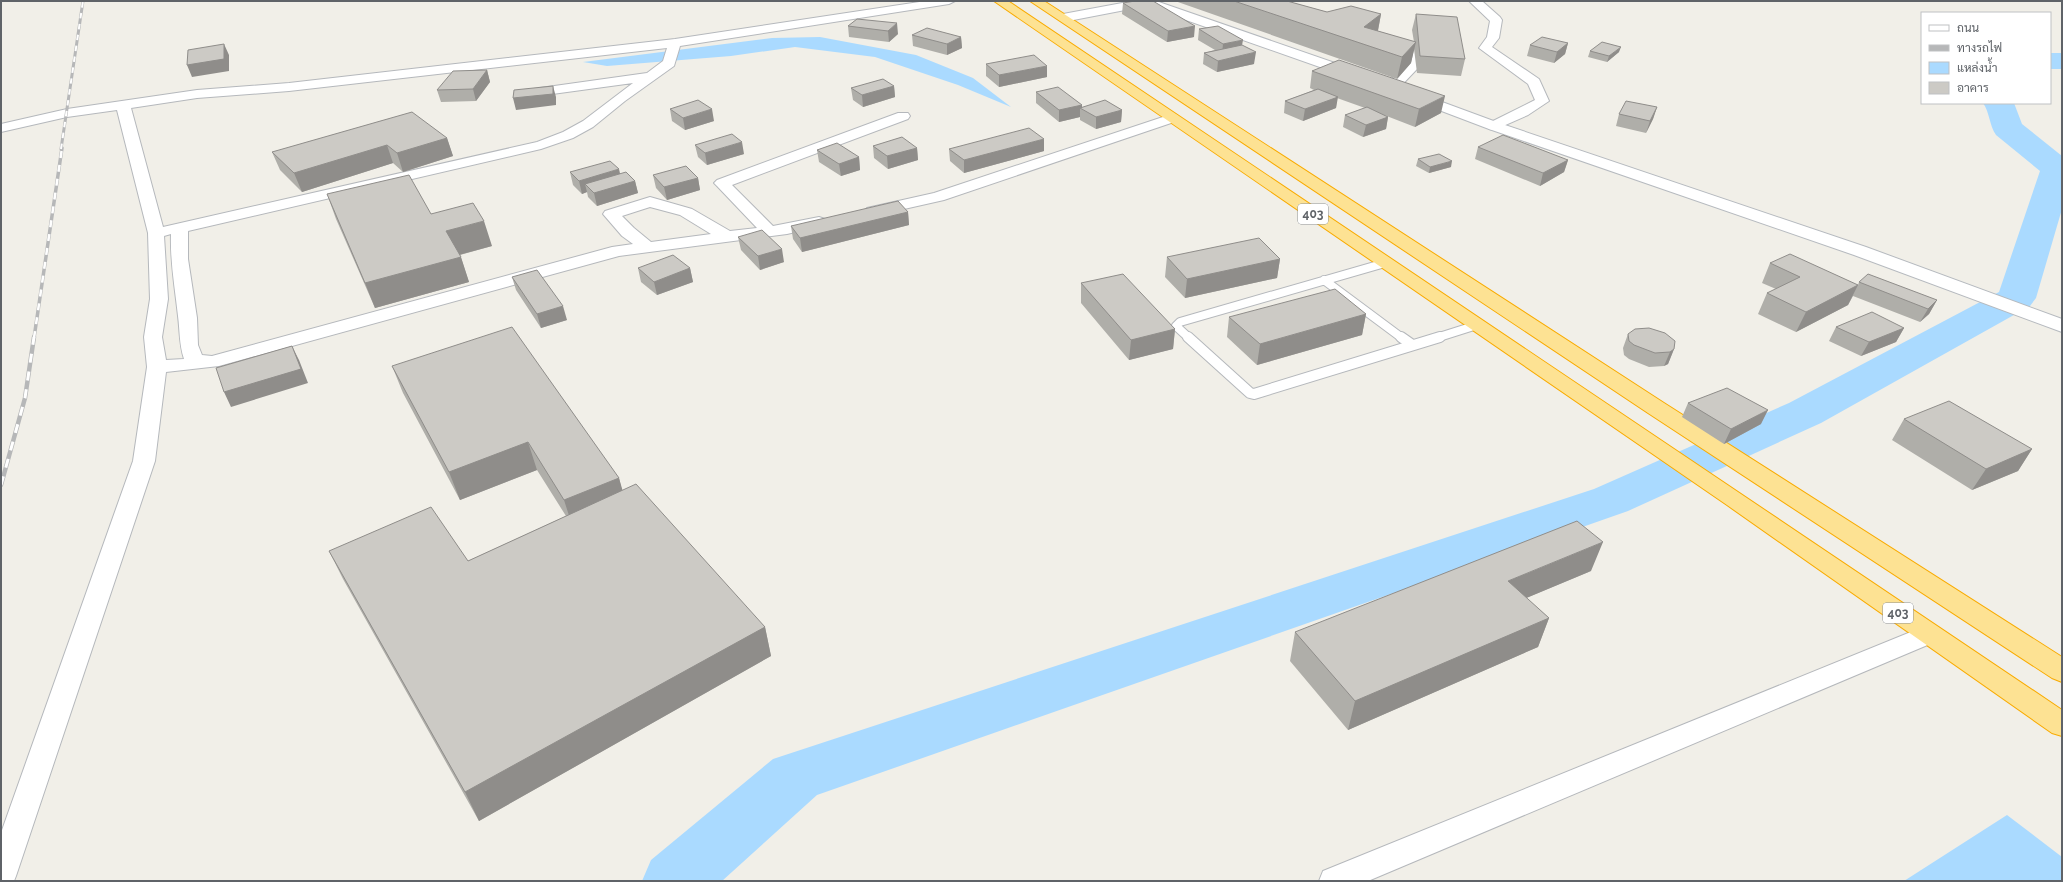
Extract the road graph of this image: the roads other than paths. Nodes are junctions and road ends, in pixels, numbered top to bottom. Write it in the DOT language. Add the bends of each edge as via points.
graph roads {
  1 [pos="949,1"];
  2 [pos="1000,1"];
  3 [pos="1036,1"];
  4 [pos="1147,1"];
  5 [pos="1474,1"];
  6 [pos="1063,18"];
  7 [pos="674,46"];
  8 [pos="1412,48"];
  9 [pos="651,76"];
  10 [pos="1392,87"];
  11 [pos="545,91"];
  12 [pos="123,105"];
  13 [pos="903,116"];
  14 [pos="1172,118"];
  15 [pos="1494,126"];
  16 [pos="1,128"];
  17 [pos="855,215"];
  18 [pos="832,219"];
  19 [pos="180,227"];
  20 [pos="769,231"];
  21 [pos="156,233"];
  22 [pos="728,237"];
  23 [pos="648,247"];
  24 [pos="1385,263"];
  25 [pos="1324,280"];
  26 [pos="1477,325"];
  27 [pos="2062,326"];
  28 [pos="1411,344"];
  29 [pos="212,362"];
  30 [pos="157,367"];
  31 [pos="1928,634"];
  32 [pos="2062,671"];
  33 [pos="2062,725"];
  34 [pos="1,876"];
  35 [pos="1334,881"];
  1 -- 7 [label="street"];
  2 -- 14 [label="highway, 403"];
  3 -- 6 [label="highway, 403"];
  4 -- 6 [label="street"];
  4 -- 10 [label="street"];
  5 -- 15 [label="street" via="1496,20 1493,38 1485,48 1534,82 1542,101"];
  6 -- 32 [label="highway, 403"];
  7 -- 9 [label="street" via="669,63"];
  7 -- 12 [label="street" via="289,87 197,94"];
  8 -- 10 [label="street" via="1411,68"];
  9 -- 11 [label="street"];
  9 -- 19 [label="street" via="588,124 541,146"];
  10 -- 15 [label="street"];
  12 -- 16 [label="street" via="68,113"];
  12 -- 21 [label="street"];
  13 -- 20 [label="street" via="722,183"];
  14 -- 17 [label="street" via="938,197"];
  14 -- 24 [label="highway, 403"];
  15 -- 27 [label="street" via="1860,251"];
  18 -- 20 [label="street"];
  19 -- 21 [label="street"];
  19 -- 29 [label="street" via="179,259 188,318 189,345 194,359"];
  20 -- 22 [label="street"];
  21 -- 30 [label="street" via="159,300 153,337"];
  22 -- 23 [label="street"];
  22 -- 23 [label="street" via="686,212 650,202 611,214 628,232"];
  23 -- 29 [label="street" via="618,251"];
  24 -- 25 [label="lane"];
  24 -- 26 [label="highway, 403"];
  25 -- 28 [label="lane"];
  25 -- 28 [label="lane" via="1180,322 1176,326 1254,394"];
  26 -- 28 [label="lane"];
  26 -- 31 [label="highway, 403"];
  29 -- 30 [label="street"];
  30 -- 34 [label="street" via="144,461"];
  31 -- 33 [label="highway, 403"];
  31 -- 35 [label="street"];
}
